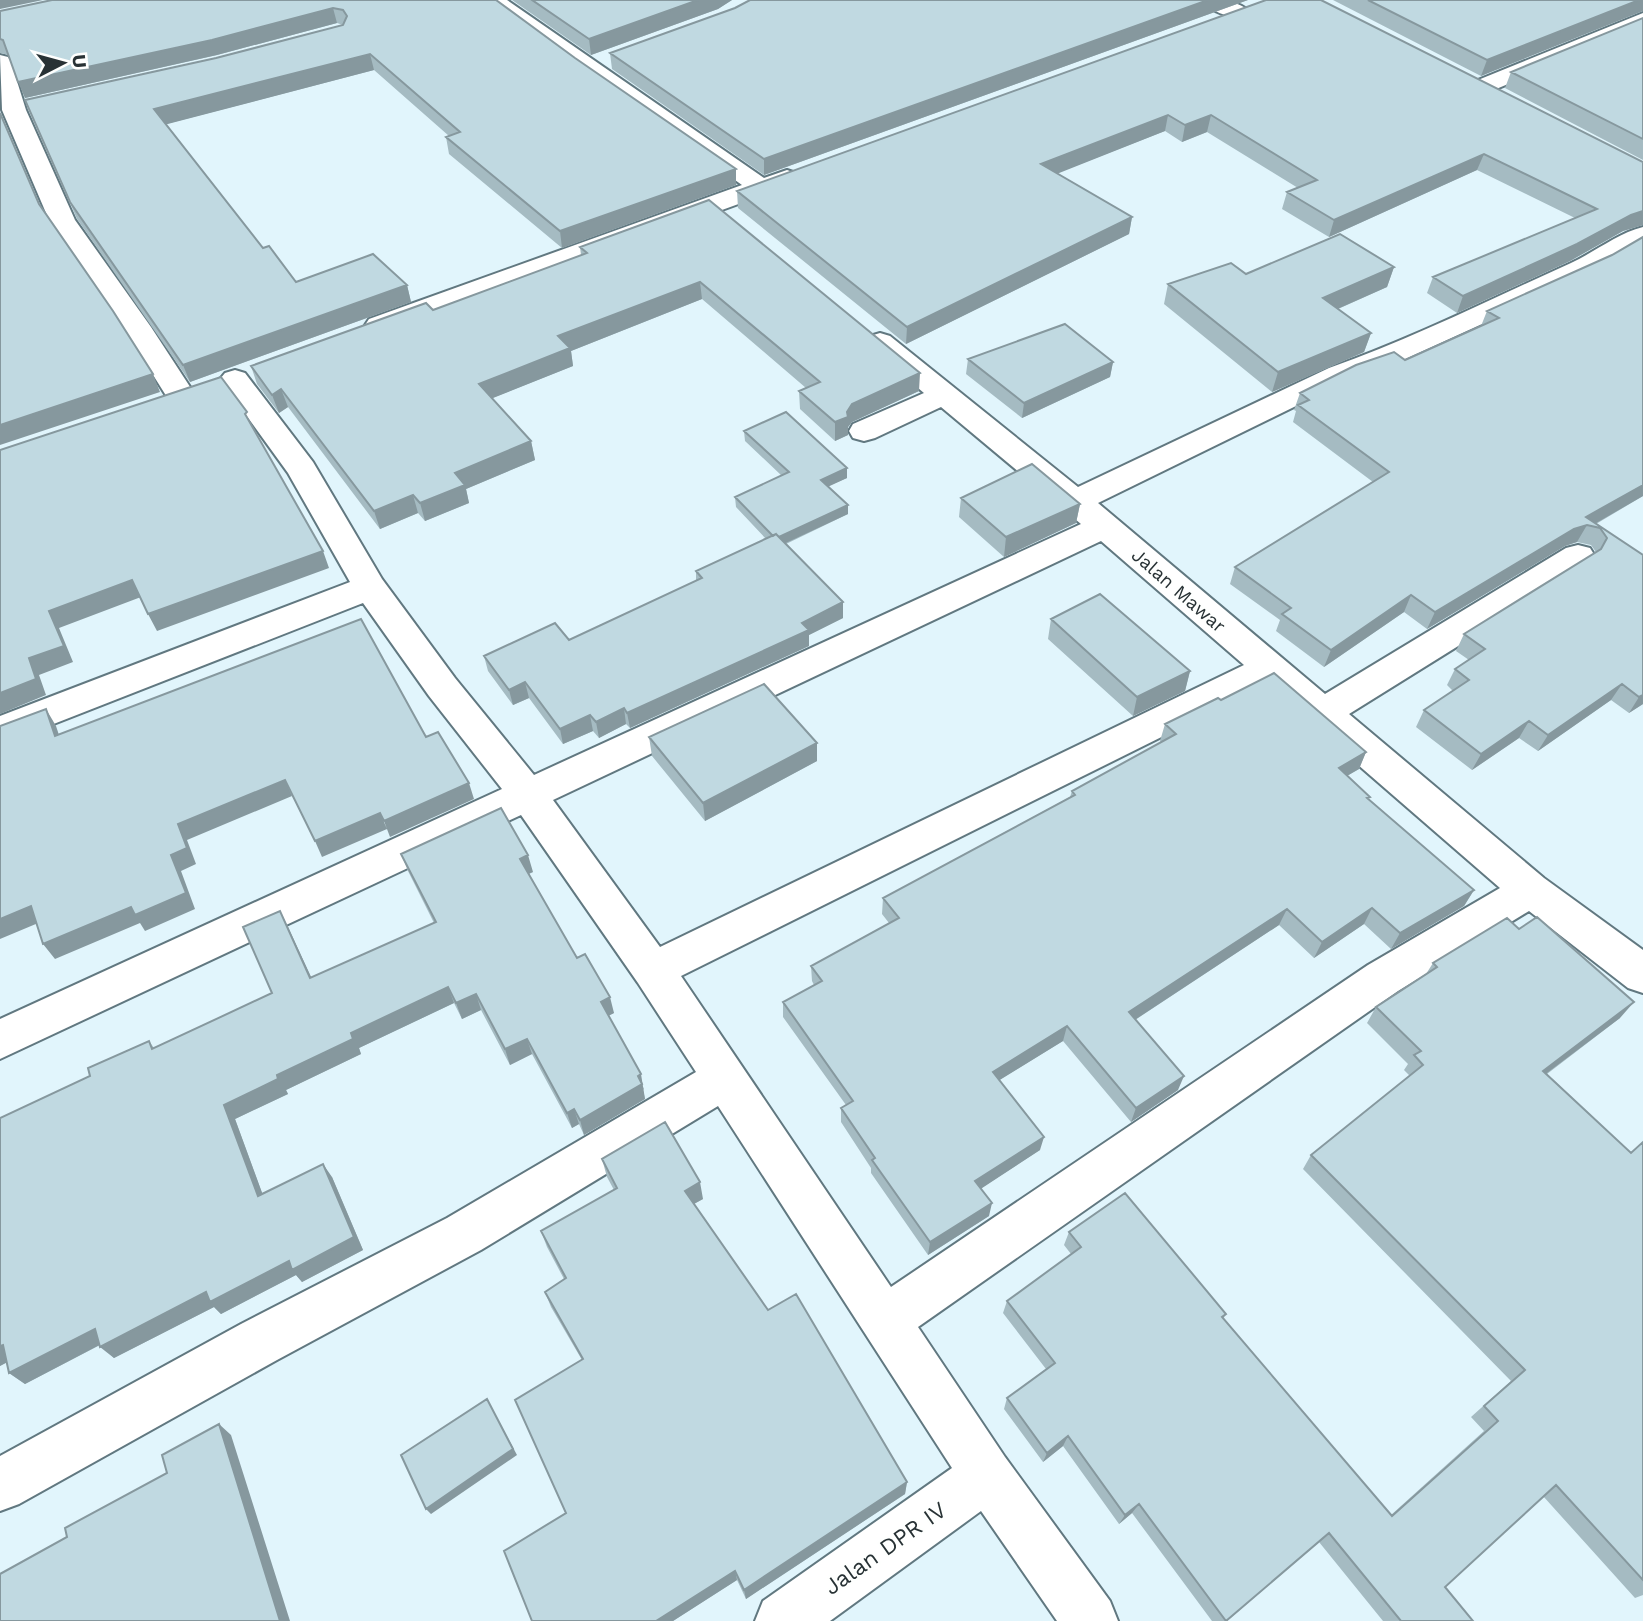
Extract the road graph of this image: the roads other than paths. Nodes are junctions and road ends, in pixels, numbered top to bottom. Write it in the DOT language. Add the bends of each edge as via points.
graph roads {
  1 [pos="493,0"];
  2 [pos="1212,0"];
  3 [pos="1643,20"];
  4 [pos="1203,26"];
  5 [pos="613,58"];
  6 [pos="0,62"];
  7 [pos="587,67"];
  8 [pos="1456,75"];
  9 [pos="1481,87"];
  10 [pos="1504,99"];
  11 [pos="40,104"];
  12 [pos="14,110"];
  13 [pos="808,170"];
  14 [pos="761,187"];
  15 [pos="715,205"];
  16 [pos="746,231"];
  17 [pos="1643,235"];
  18 [pos="860,326"];
  19 [pos="362,332"];
  20 [pos="218,384"];
  21 [pos="943,395"];
  22 [pos="155,405"];
  23 [pos="864,431"];
  24 [pos="1075,501"];
  25 [pos="1104,526"];
  26 [pos="1578,556"];
  27 [pos="370,587"];
  28 [pos="1269,668"];
  29 [pos="1321,714"];
  30 [pos="0,731"];
  31 [pos="529,796"];
  32 [pos="1530,890"];
  33 [pos="1634,952"];
  34 [pos="653,970"];
  35 [pos="0,1040"];
  36 [pos="726,1078"];
  37 [pos="885,1320"];
  38 [pos="987,1475"];
  39 [pos="0,1485"];
  40 [pos="783,1621"];
  41 [pos="1090,1621"];
  1 -- 7 [label="street"];
  2 -- 4 [label="street" via="1252,9"];
  3 -- 9 [label="street"];
  5 -- 7 [label="street"];
  6 -- 12 [label="street"];
  7 -- 14 [label="street"];
  8 -- 9 [label="street"];
  9 -- 10 [label="street"];
  11 -- 12 [label="street"];
  12 -- 20 [label="street" via="62,220 137,327"];
  13 -- 14 [label="street"];
  14 -- 15 [label="street"];
  15 -- 16 [label="street"];
  15 -- 19 [label="street"];
  17 -- 24 [label="street" via="1593,263 1339,374"];
  18 -- 21 [label="street, Jalan Mawar"];
  20 -- 22 [label="street"];
  20 -- 27 [label="street" via="302,469"];
  21 -- 23 [label="street"];
  21 -- 24 [label="street, Jalan Mawar"];
  24 -- 25 [label="street, Jalan Mawar"];
  25 -- 28 [label="street, Jalan Mawar"];
  25 -- 31 [label="street"];
  26 -- 29 [label="street"];
  27 -- 30 [label="street"];
  27 -- 31 [label="street"];
  28 -- 29 [label="street, Jalan Mawar"];
  28 -- 34 [label="street"];
  29 -- 32 [label="street, Jalan Mawar"];
  31 -- 34 [label="street"];
  31 -- 35 [label="street"];
  32 -- 33 [label="street, Jalan Mawar"];
  32 -- 37 [label="street" via="1384,978"];
  34 -- 36 [label="street"];
  36 -- 37 [label="street"];
  36 -- 39 [label="street" via="464,1234"];
  37 -- 38 [label="street"];
  38 -- 40 [label="street, Jalan DPR IV"];
  38 -- 41 [label="street"];
}
